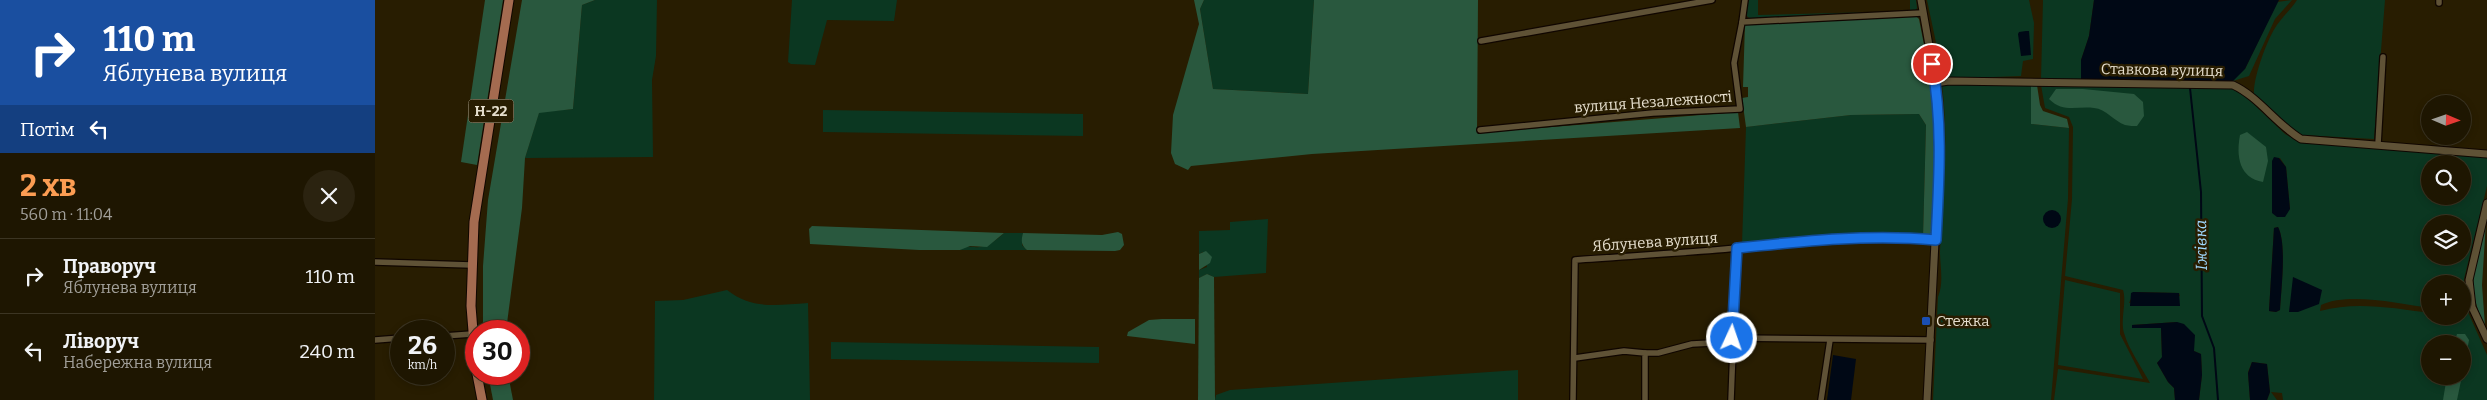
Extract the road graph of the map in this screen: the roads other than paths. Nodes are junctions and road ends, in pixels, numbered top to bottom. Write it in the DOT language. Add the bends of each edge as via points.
graph roads {
  1 [pos="509,0"];
  2 [pos="1712,0"];
  3 [pos="1745,0"];
  4 [pos="1921,0"];
  5 [pos="1923,13"];
  6 [pos="1742,22"];
  7 [pos="1481,41"];
  8 [pos="2383,56"];
  9 [pos="1935,82"];
  10 [pos="1480,130"];
  11 [pos="2378,144"];
  12 [pos="2487,154"];
  13 [pos="2487,203"];
  14 [pos="1936,240"];
  15 [pos="1737,248"];
  16 [pos="375,262"];
  17 [pos="471,265"];
  18 [pos="472,320"];
  19 [pos="390,339"];
  20 [pos="2487,339"];
  21 [pos="375,340"];
  22 [pos="1732,340"];
  23 [pos="1830,340"];
  24 [pos="1931,340"];
  25 [pos="1645,353"];
  26 [pos="1575,358"];
  27 [pos="479,385"];
  28 [pos="482,400"];
  29 [pos="1573,400"];
  30 [pos="1645,400"];
  31 [pos="1731,400"];
  32 [pos="1821,400"];
  33 [pos="1927,400"];
  1 -- 17 [label="main road, Н-22" via="478,193"];
  2 -- 7 [label="street"];
  3 -- 6 [label="street, вулиця Незалежності"];
  4 -- 5 [label="street"];
  5 -- 6 [label="street"];
  5 -- 9 [label="street"];
  6 -- 10 [label="street, вулиця Незалежності" via="1734,63 1740,109"];
  8 -- 11 [label="street"];
  9 -- 11 [label="street, Ставкова вулиця" via="2233,84 2243,89 2287,131 2301,139"];
  9 -- 14 [label="street" via="1940,143"];
  11 -- 12 [label="street, Ставкова вулиця"];
  13 -- 20 [label="street" via="2469,280 2472,307"];
  14 -- 15 [label="street, Яблунева вулиця" via="1837,238"];
  14 -- 24 [label="street"];
  15 -- 22 [label="street"];
  15 -- 26 [label="street, Яблунева вулиця" via="1575,260"];
  16 -- 17 [label="street"];
  17 -- 18 [label="main road, Н-22"];
  19 -- 21 [label="street"];
  22 -- 23 [label="street"];
  22 -- 25 [label="street"];
  22 -- 31 [label="street"];
  23 -- 24 [label="street"];
  23 -- 32 [label="street"];
  24 -- 33 [label="street"];
  25 -- 26 [label="street" via="1624,351"];
  25 -- 30 [label="street"];
  26 -- 29 [label="street, Яблунева вулиця"];
  27 -- 28 [label="main road"];
}
